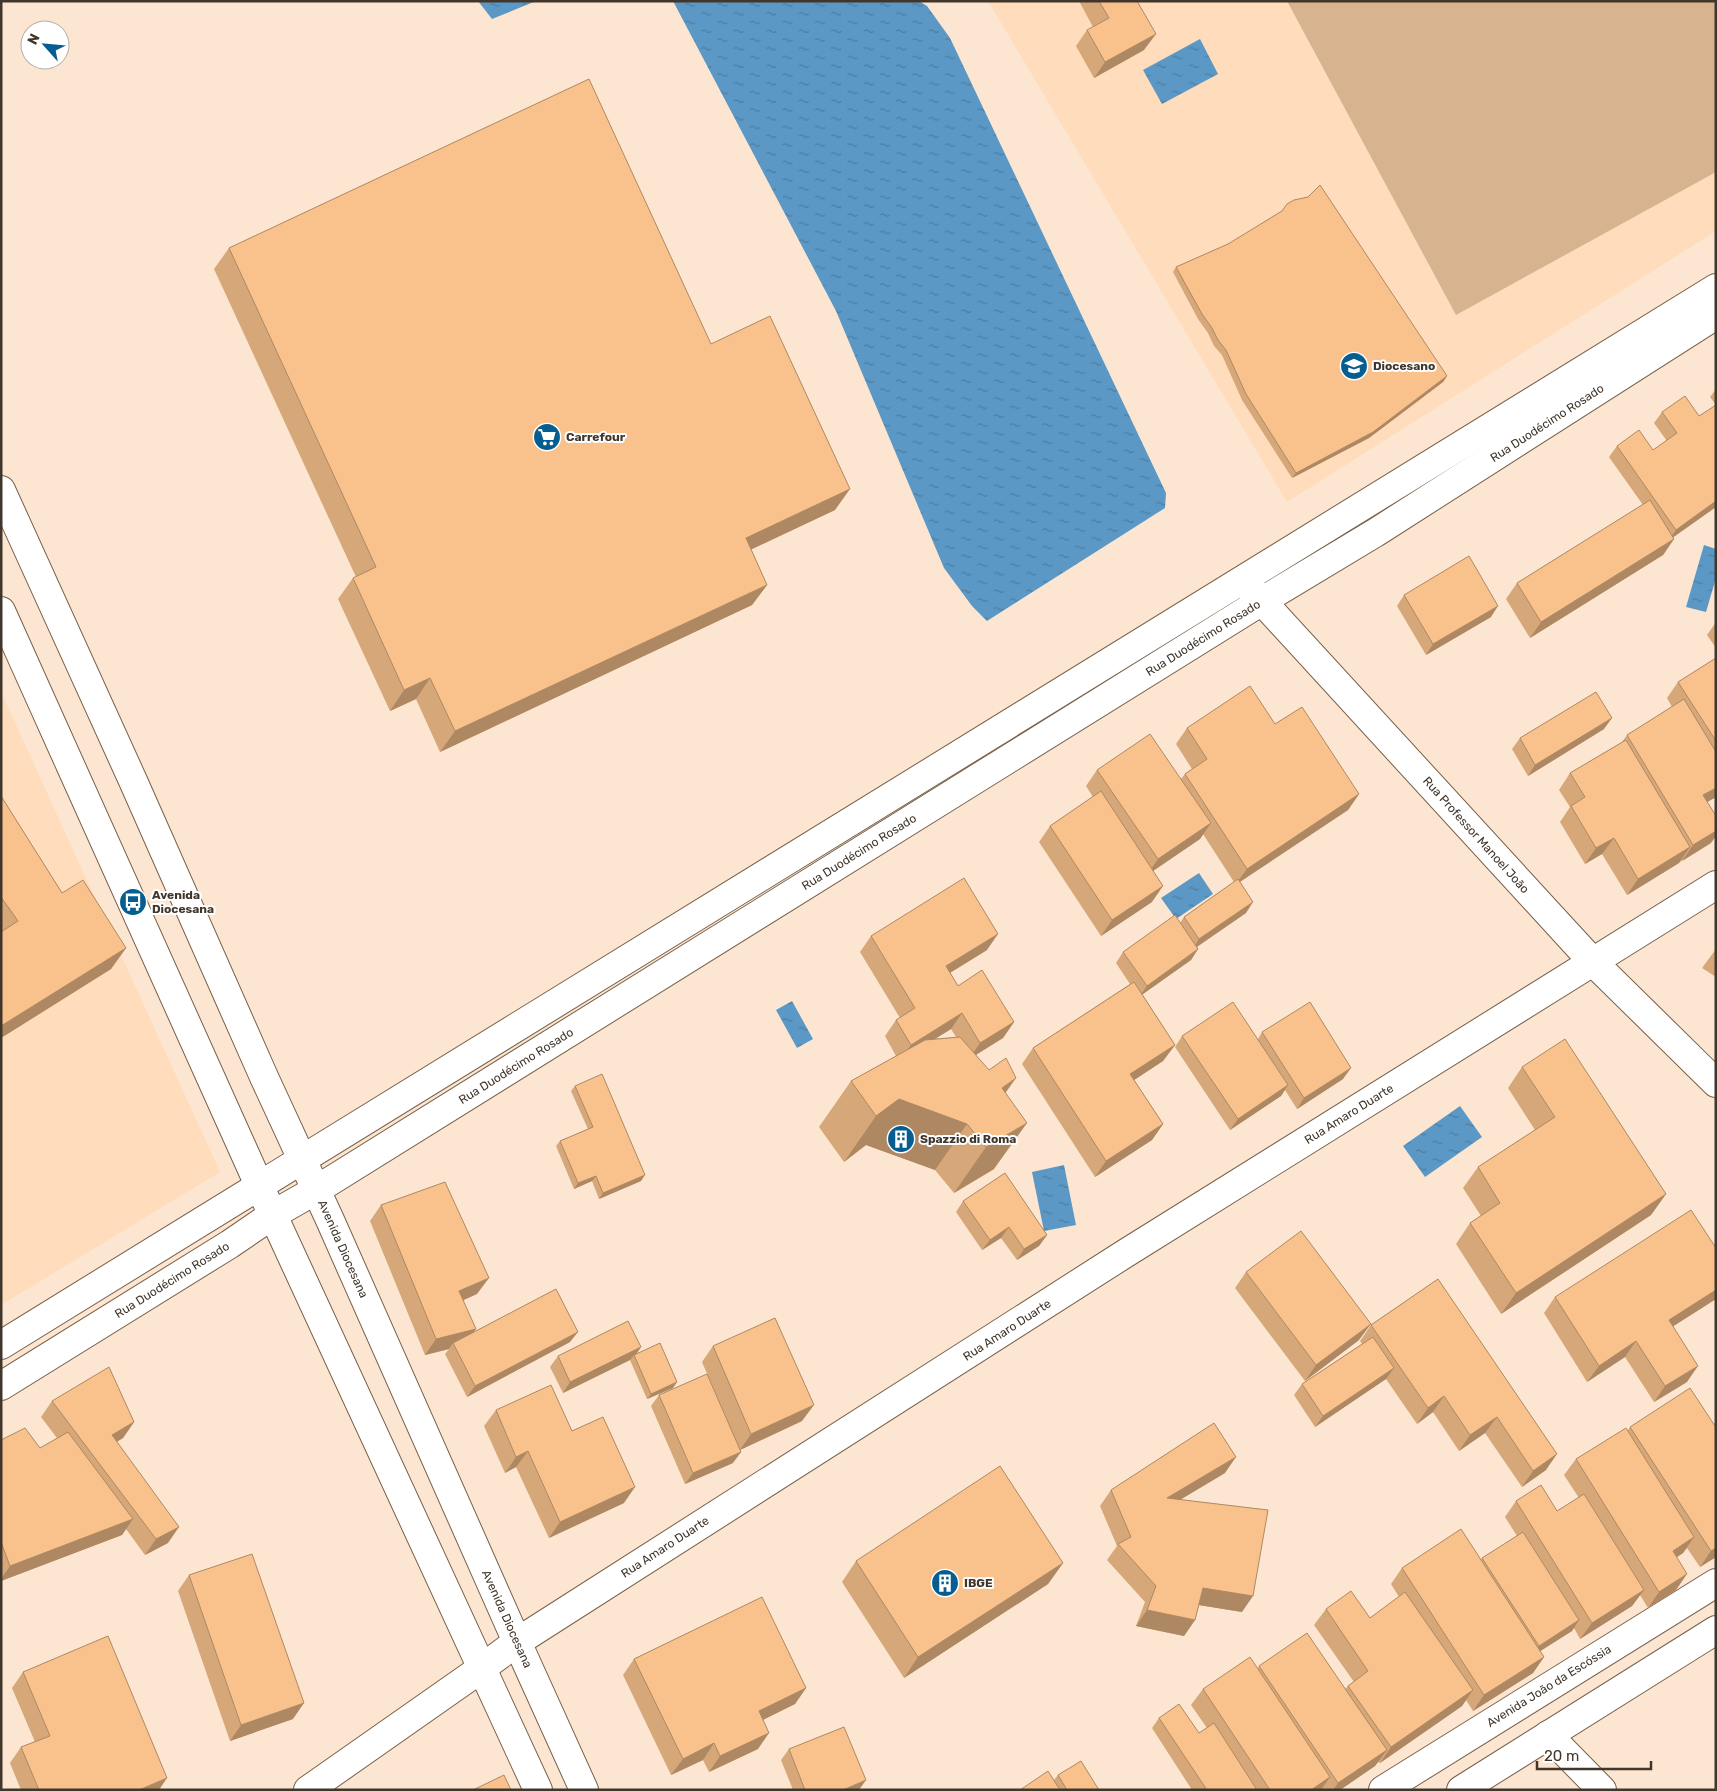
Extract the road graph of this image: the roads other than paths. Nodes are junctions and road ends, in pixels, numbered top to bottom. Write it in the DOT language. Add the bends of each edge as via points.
graph roads {
  1 [pos="1716,288"];
  2 [pos="1716,315"];
  3 [pos="1,490"];
  4 [pos="1243,580"];
  5 [pos="1262,601"];
  6 [pos="1,611"];
  7 [pos="1716,885"];
  8 [pos="1592,961"];
  9 [pos="1716,1083"];
  10 [pos="302,1160"];
  11 [pos="259,1185"];
  12 [pos="316,1190"];
  13 [pos="274,1214"];
  14 [pos="1,1345"];
  15 [pos="1,1386"];
  16 [pos="1716,1583"];
  17 [pos="1716,1630"];
  18 [pos="517,1642"];
  19 [pos="482,1668"];
  20 [pos="1548,1735"];
  21 [pos="308,1790"];
  22 [pos="538,1790"];
  23 [pos="584,1790"];
  24 [pos="1383,1790"];
  25 [pos="1461,1790"];
  26 [pos="1602,1790"];
  1 -- 4 [label="street, Rua Duodécimo Rosado"];
  2 -- 5 [label="street, Rua Duodécimo Rosado" via="1375,533"];
  3 -- 10 [label="street, Avenida Diocesana"];
  4 -- 5 [label="street, Rua Professor Manoel João"];
  4 -- 10 [label="street, Rua Duodécimo Rosado"];
  5 -- 8 [label="street, Rua Professor Manoel João"];
  5 -- 12 [label="street, Rua Duodécimo Rosado"];
  6 -- 11 [label="street"];
  7 -- 8 [label="street, Rua Amaro Duarte"];
  8 -- 9 [label="street, Rua Professor Manoel João"];
  8 -- 18 [label="street, Rua Amaro Duarte" via="1126,1253"];
  10 -- 11 [label="street, Rua Duodécimo Rosado"];
  10 -- 12 [label="street, Avenida Diocesana"];
  11 -- 13 [label="street"];
  11 -- 14 [label="street, Rua Duodécimo Rosado"];
  12 -- 13 [label="street, Rua Duodécimo Rosado"];
  12 -- 18 [label="street, Avenida Diocesana"];
  13 -- 15 [label="street, Rua Duodécimo Rosado"];
  13 -- 19 [label="street"];
  16 -- 24 [label="street, Avenida João da Escóssia"];
  17 -- 20 [label="street"];
  18 -- 19 [label="street, Rua Amaro Duarte"];
  18 -- 23 [label="street, Avenida Diocesana"];
  19 -- 21 [label="street, Rua Amaro Duarte"];
  19 -- 22 [label="street"];
  20 -- 25 [label="street"];
  20 -- 26 [label="street"];
}
